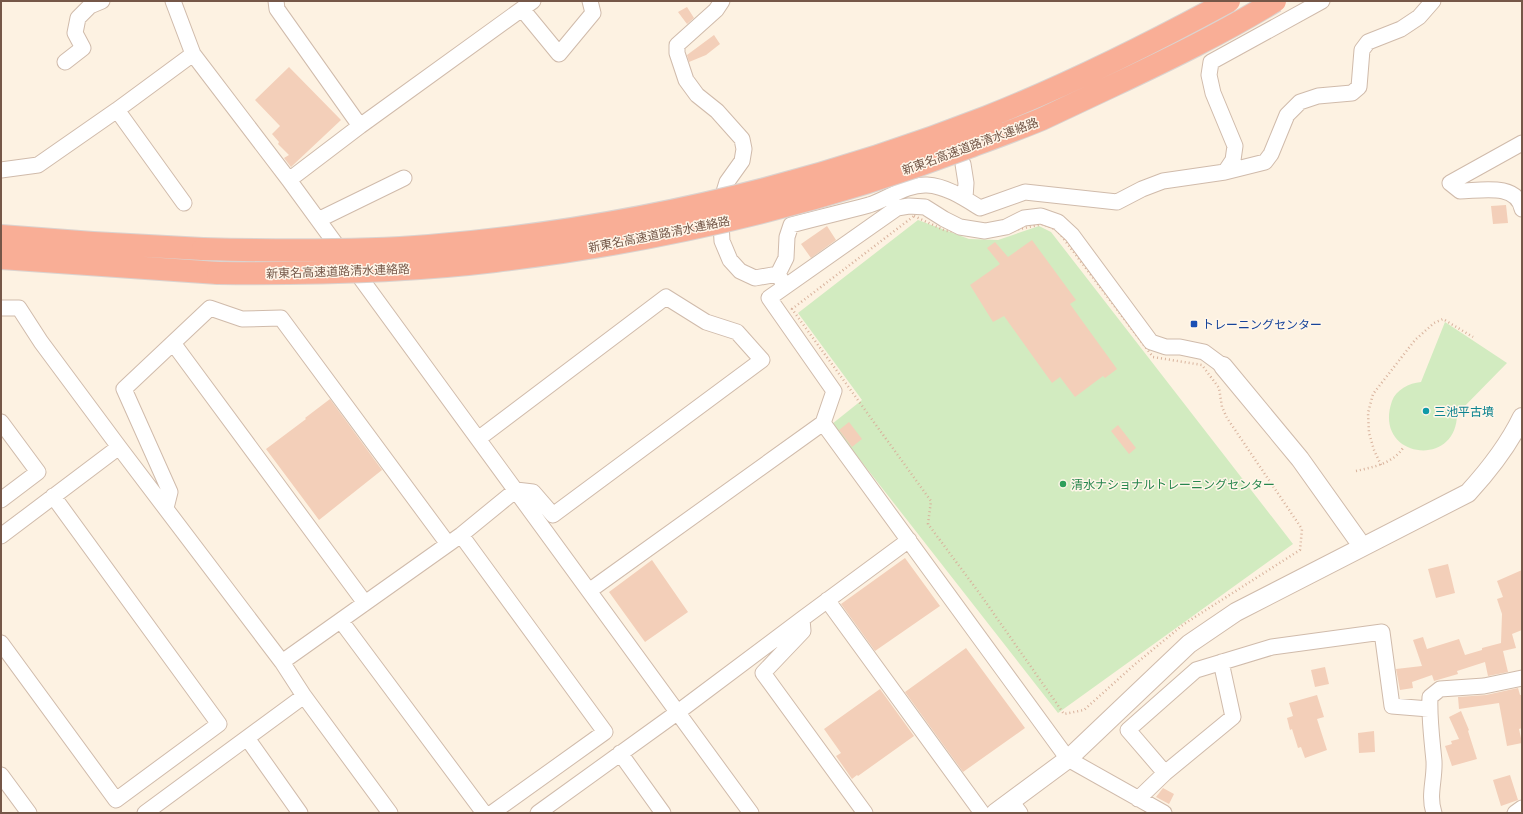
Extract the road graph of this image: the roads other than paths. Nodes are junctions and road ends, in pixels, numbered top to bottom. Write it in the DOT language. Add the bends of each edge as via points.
graph roads {
  1 [pos="102,1"];
  2 [pos="173,1"];
  3 [pos="276,1"];
  4 [pos="590,1"];
  5 [pos="722,1"];
  6 [pos="1229,1"];
  7 [pos="1274,1"];
  8 [pos="1322,1"];
  9 [pos="1433,1"];
  10 [pos="528,5"];
  11 [pos="193,54"];
  12 [pos="65,62"];
  13 [pos="117,110"];
  14 [pos="360,126"];
  15 [pos="1522,143"];
  16 [pos="963,164"];
  17 [pos="1,170"];
  18 [pos="1225,172"];
  19 [pos="404,178"];
  20 [pos="289,180"];
  21 [pos="965,198"];
  22 [pos="184,203"];
  23 [pos="1522,209"];
  24 [pos="318,220"];
  25 [pos="1,236"];
  26 [pos="1,258"];
  27 [pos="782,280"];
  28 [pos="1,308"];
  29 [pos="173,343"];
  30 [pos="1223,366"];
  31 [pos="1522,417"];
  32 [pos="1,422"];
  33 [pos="823,423"];
  34 [pos="478,439"];
  35 [pos="119,447"];
  36 [pos="516,490"];
  37 [pos="53,496"];
  38 [pos="1,500"];
  39 [pos="166,508"];
  40 [pos="461,535"];
  41 [pos="1,536"];
  42 [pos="910,540"];
  43 [pos="448,544"];
  44 [pos="1362,546"];
  45 [pos="589,591"];
  46 [pos="827,600"];
  47 [pos="365,603"];
  48 [pos="802,619"];
  49 [pos="341,620"];
  50 [pos="1,643"];
  51 [pos="282,662"];
  52 [pos="1221,662"];
  53 [pos="1522,678"];
  54 [pos="304,696"];
  55 [pos="1429,709"];
  56 [pos="678,712"];
  57 [pos="247,738"];
  58 [pos="620,754"];
  59 [pos="1068,758"];
  60 [pos="1165,773"];
  61 [pos="1,775"];
  62 [pos="1138,799"];
  63 [pos="1016,807"];
  64 [pos="1522,808"];
  65 [pos="29,813"];
  66 [pos="145,813"];
  67 [pos="300,813"];
  68 [pos="390,813"];
  69 [pos="484,813"];
  70 [pos="492,813"];
  71 [pos="538,813"];
  72 [pos="663,813"];
  73 [pos="751,813"];
  74 [pos="864,813"];
  75 [pos="982,813"];
  76 [pos="995,813"];
  77 [pos="1164,813"];
  78 [pos="1434,813"];
  79 [pos="1515,813"];
  1 -- 12 [label="street" via="90,6 78,18 76,33 83,48"];
  2 -- 11 [label="street"];
  3 -- 14 [label="street" via="277,9"];
  4 -- 10 [label="street" via="593,13 559,54"];
  5 -- 27 [label="street" via="716,10 677,45 677,53 686,80 697,95 717,111 742,139 742,161 727,182 720,205 722,241 730,260 740,271 756,278"];
  6 -- 25 [label="highway, 新東名高速道路清水連絡路, bridge" via="1155,41 1064,85 891,152 822,174 705,204 592,226 428,246 270,251"];
  7 -- 26 [label="highway, 新東名高速道路清水連絡路, bridge" via="1251,16 1165,60 1040,120 928,163 828,195 710,225 596,248 493,262 319,273 218,273"];
  8 -- 18 [label="street" via="1211,62 1209,75 1213,93 1235,146 1233,160"];
  9 -- 18 [label="street" via="1419,17 1401,29 1368,42 1362,50 1359,87 1352,93 1318,96 1300,102 1287,115 1271,154 1265,162"];
  10 -- 14 [label="street"];
  11 -- 13 [label="street"];
  11 -- 20 [label="street"];
  13 -- 17 [label="street" via="38,165"];
  13 -- 22 [label="street"];
  14 -- 20 [label="street"];
  15 -- 23 [label="street" via="1450,183 1460,191 1498,189 1513,195"];
  16 -- 21 [label="street"];
  18 -- 21 [label="street" via="1163,181 1117,202 1025,192 980,208"];
  19 -- 24 [label="street"];
  20 -- 24 [label="street"];
  21 -- 27 [label="street" via="948,190 927,185 909,188 870,204 791,225 787,237"];
  24 -- 34 [label="street"];
  27 -- 30 [label="street" via="897,208 925,207 960,227 986,231 1006,227 1024,218 1041,216 1058,222 1072,235 1151,342 1166,347 1204,352"];
  27 -- 33 [label="street" via="769,298 834,391"];
  28 -- 35 [label="street" via="19,308"];
  29 -- 39 [label="street" via="124,389 170,492"];
  29 -- 43 [label="street" via="210,308 242,319 281,318"];
  29 -- 47 [label="street"];
  30 -- 44 [label="street" via="1300,459"];
  31 -- 44 [label="street" via="1489,470 1468,493"];
  32 -- 38 [label="street" via="38,472"];
  33 -- 42 [label="street"];
  33 -- 45 [label="street"];
  34 -- 36 [label="street"];
  34 -- 36 [label="street" via="666,297 706,322 737,332 762,360 553,515 533,492"];
  35 -- 37 [label="street"];
  35 -- 39 [label="street"];
  36 -- 40 [label="street"];
  36 -- 45 [label="street"];
  37 -- 41 [label="street"];
  37 -- 50 [label="street" via="218,724 116,800"];
  39 -- 51 [label="street"];
  40 -- 43 [label="street"];
  40 -- 70 [label="street" via="605,732"];
  42 -- 46 [label="street"];
  42 -- 59 [label="street"];
  43 -- 47 [label="street"];
  44 -- 59 [label="street" via="1236,612 1189,644"];
  45 -- 56 [label="street"];
  46 -- 48 [label="street"];
  46 -- 75 [label="street"];
  47 -- 49 [label="street"];
  48 -- 56 [label="street"];
  48 -- 74 [label="street" via="803,631 763,673"];
  49 -- 51 [label="street"];
  49 -- 69 [label="street"];
  51 -- 54 [label="street"];
  52 -- 55 [label="street" via="1272,647 1382,632 1392,706"];
  52 -- 60 [label="street" via="1232,717"];
  52 -- 60 [label="street" via="1196,670 1128,730"];
  53 -- 55 [label="street" via="1484,686 1440,689 1430,697"];
  54 -- 57 [label="street"];
  54 -- 68 [label="street"];
  55 -- 78 [label="street" via="1434,763 1431,803"];
  56 -- 58 [label="street"];
  56 -- 73 [label="street"];
  57 -- 66 [label="street"];
  57 -- 67 [label="street"];
  58 -- 71 [label="street"];
  58 -- 72 [label="street"];
  59 -- 62 [label="street"];
  59 -- 63 [label="street"];
  60 -- 62 [label="street"];
  61 -- 65 [label="street"];
  62 -- 77 [label="street"];
  63 -- 76 [label="street"];
  64 -- 79 [label="street"];
}
